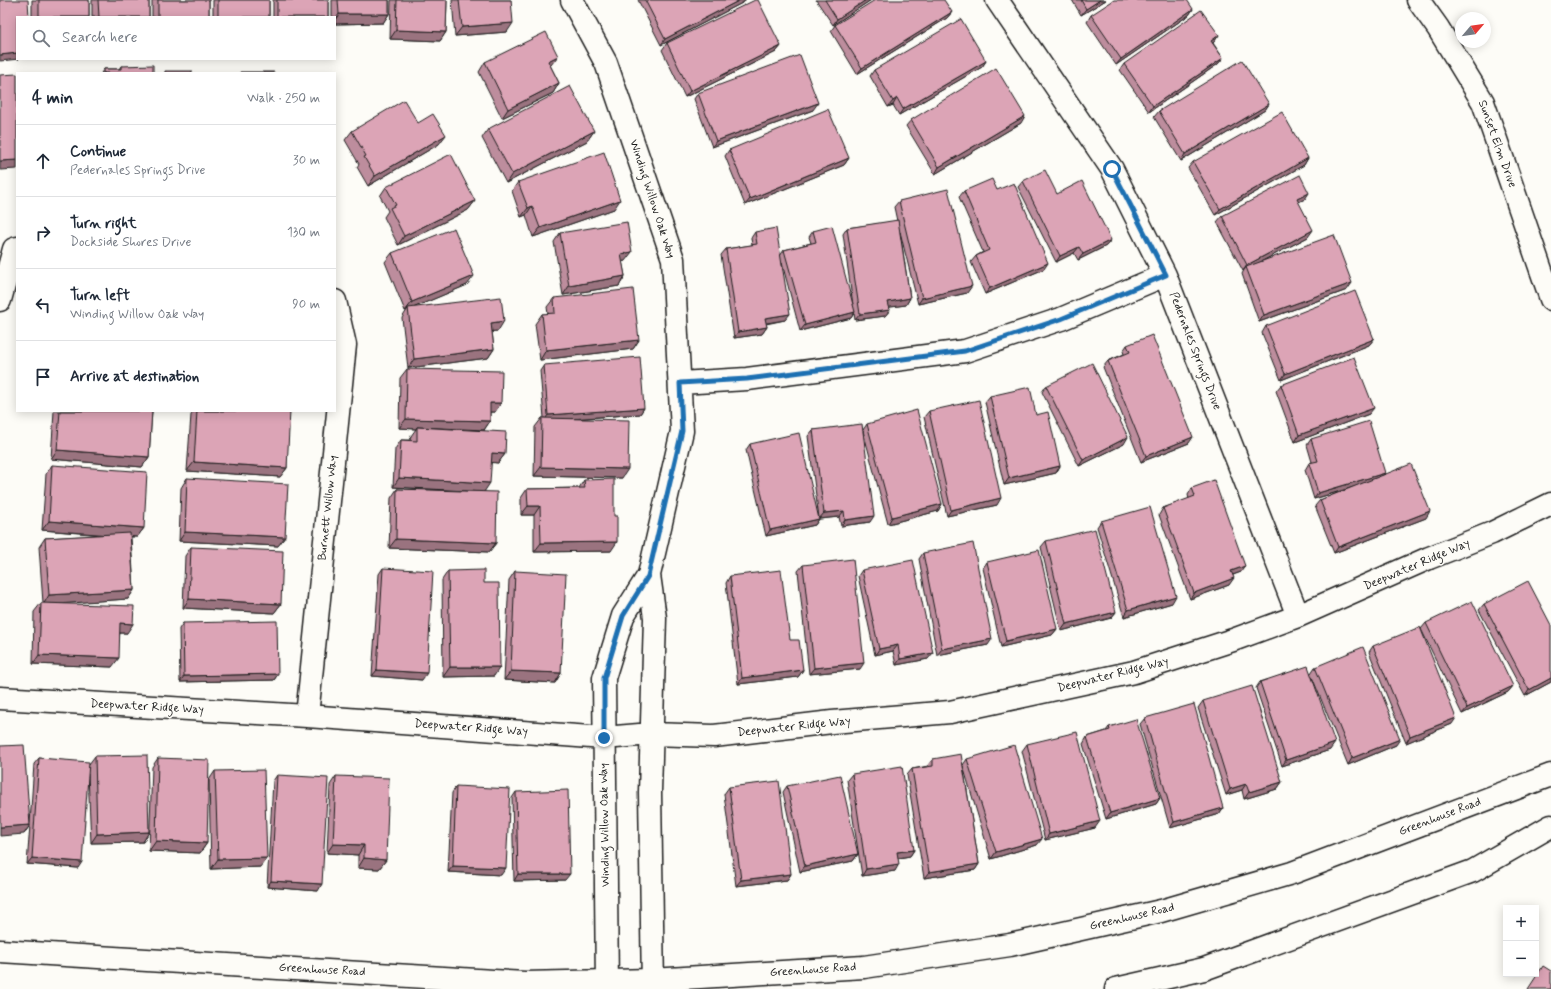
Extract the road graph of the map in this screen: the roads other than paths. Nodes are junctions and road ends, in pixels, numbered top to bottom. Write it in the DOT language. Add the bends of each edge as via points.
graph roads {
  1 [pos="572,0"];
  2 [pos="997,0"];
  3 [pos="1418,0"];
  4 [pos="16,249"];
  5 [pos="1166,275"];
  6 [pos="1551,299"];
  7 [pos="0,300"];
  8 [pos="336,305"];
  9 [pos="680,383"];
  10 [pos="1551,504"];
  11 [pos="648,576"];
  12 [pos="1298,616"];
  13 [pos="0,698"];
  14 [pos="307,716"];
  15 [pos="651,734"];
  16 [pos="604,738"];
  17 [pos="1551,776"];
  18 [pos="1551,826"];
  19 [pos="0,951"];
  20 [pos="652,984"];
  21 [pos="607,985"];
  22 [pos="1116,989"];
  1 -- 9 [label="street, Winding Willow Oak Way" via="606,63 673,259"];
  2 -- 5 [label="street, Pedernales Springs Drive" via="1112,169"];
  3 -- 6 [label="street, Sunset Elm Drive" via="1483,102"];
  4 -- 7 [label="street"];
  5 -- 9 [label="street" via="1061,319 965,351 747,379"];
  5 -- 12 [label="street, Pedernales Springs Drive"];
  8 -- 14 [label="street, Burnett Willow Way" via="345,345"];
  9 -- 11 [label="street, Winding Willow Oak Way" via="682,431"];
  10 -- 12 [label="street, Deepwater Ridge Way" via="1492,533"];
  11 -- 15 [label="street, Winding Willow Oak Way" via="656,618"];
  11 -- 16 [label="street, Winding Willow Oak Way" via="623,616 604,678"];
  12 -- 15 [label="street, Deepwater Ridge Way" via="1134,672 950,712 714,736"];
  13 -- 14 [label="street, Deepwater Ridge Way"];
  14 -- 16 [label="street, Deepwater Ridge Way"];
  15 -- 16 [label="street, Deepwater Ridge Way"];
  15 -- 20 [label="street, Winding Willow Oak Way"];
  16 -- 21 [label="street, Winding Willow Oak Way"];
  17 -- 20 [label="street, Greenhouse Road" via="1292,873 1161,911 1010,945 864,967"];
  18 -- 22 [label="street" via="1473,871 1204,970"];
  19 -- 21 [label="street, Greenhouse Road"];
  20 -- 21 [label="street, Greenhouse Road"];
}
